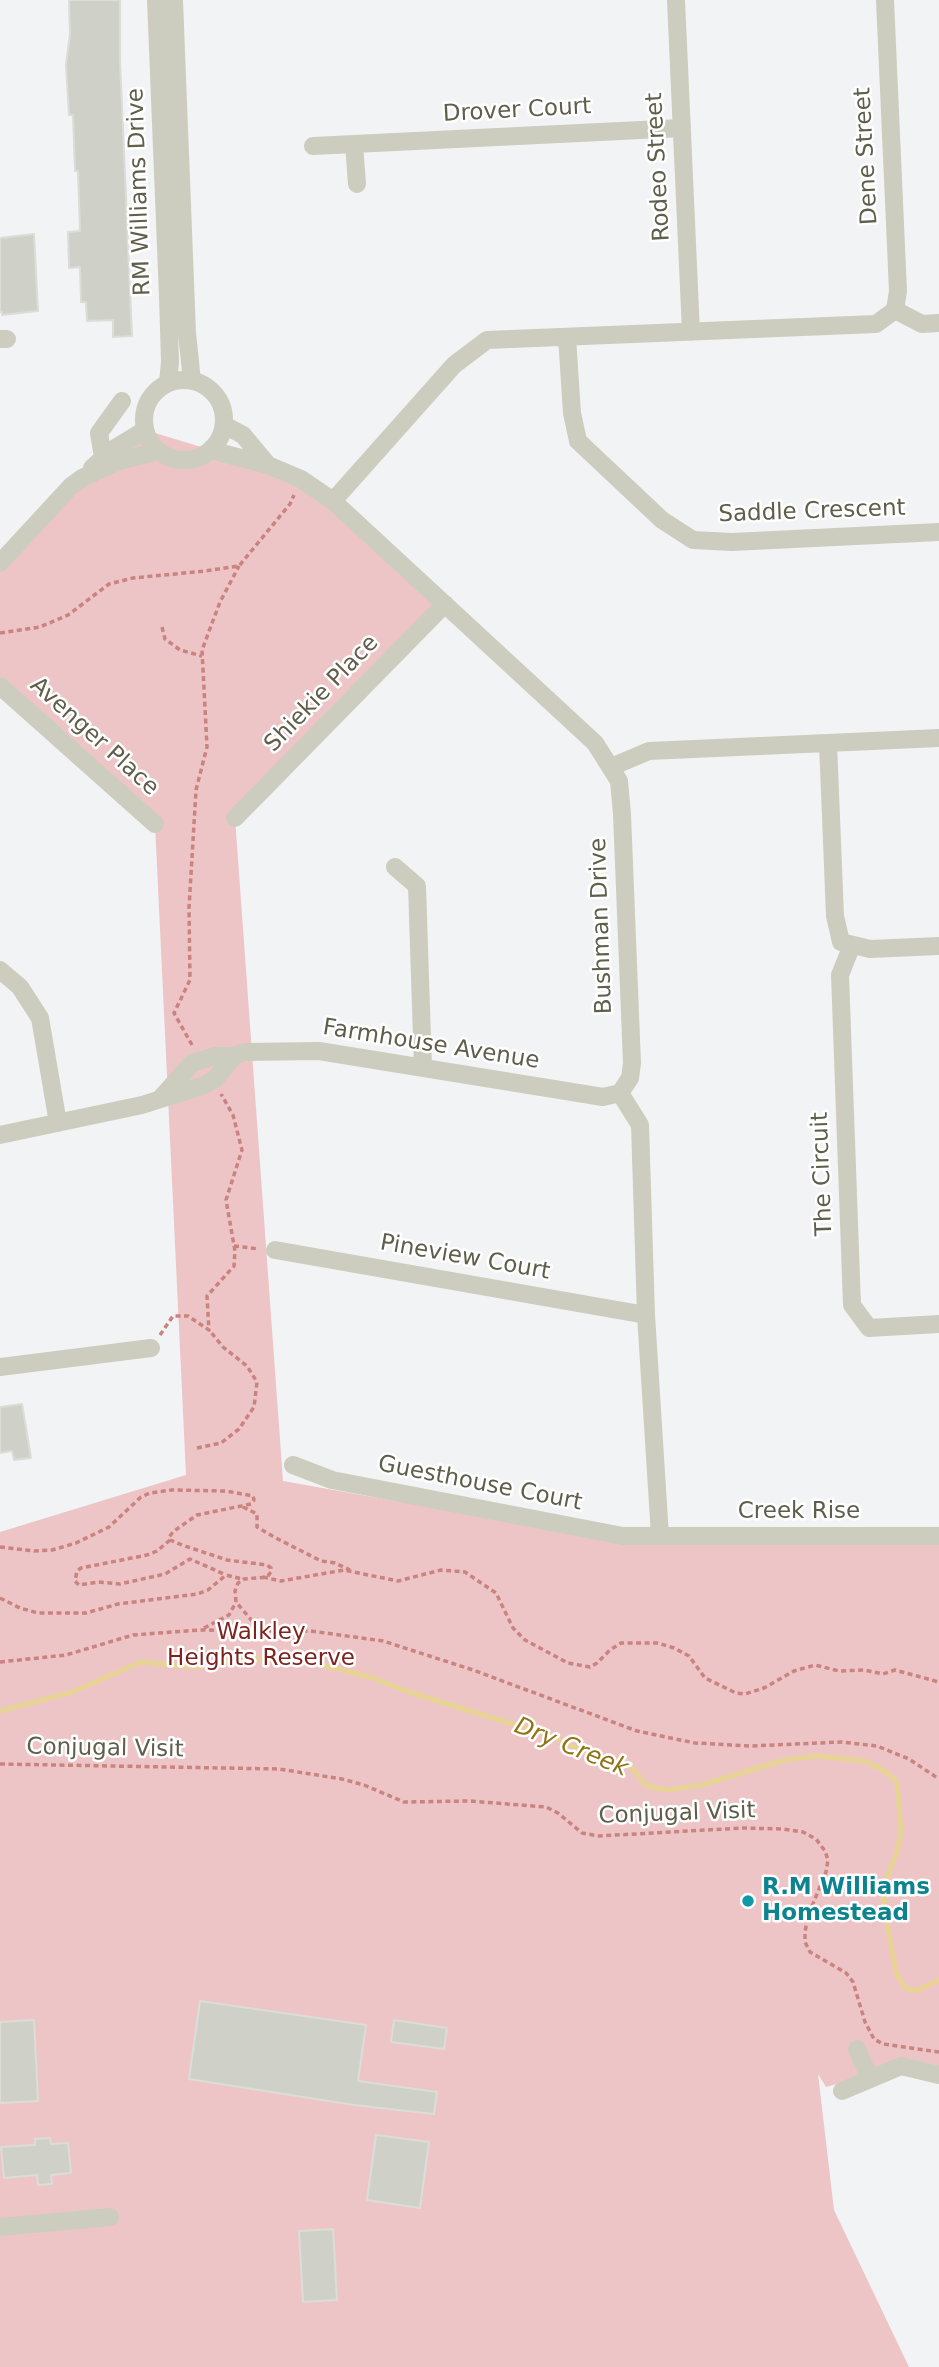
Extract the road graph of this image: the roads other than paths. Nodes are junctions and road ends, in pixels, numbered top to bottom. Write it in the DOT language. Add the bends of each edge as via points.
graph roads {
  1 [pos="156,0"];
  2 [pos="174,0"];
  3 [pos="676,0"];
  4 [pos="885,0"];
  5 [pos="682,128"];
  6 [pos="354,144"];
  7 [pos="313,146"];
  8 [pos="357,184"];
  9 [pos="895,310"];
  10 [pos="939,323"];
  11 [pos="691,332"];
  12 [pos="568,337"];
  13 [pos="192,381"];
  14 [pos="168,383"];
  15 [pos="122,401"];
  16 [pos="224,425"];
  17 [pos="145,430"];
  18 [pos="212,448"];
  19 [pos="159,451"];
  20 [pos="103,457"];
  21 [pos="268,465"];
  22 [pos="82,478"];
  23 [pos="333,501"];
  24 [pos="939,531"];
  25 [pos="0,563"];
  26 [pos="444,604"];
  27 [pos="0,685"];
  28 [pos="939,738"];
  29 [pos="828,743"];
  30 [pos="611,767"];
  31 [pos="235,818"];
  32 [pos="155,824"];
  33 [pos="395,867"];
  34 [pos="852,945"];
  35 [pos="939,946"];
  36 [pos="0,970"];
  37 [pos="234,1056"];
  38 [pos="423,1068"];
  39 [pos="620,1093"];
  40 [pos="160,1099"];
  41 [pos="58,1123"];
  42 [pos="0,1135"];
  43 [pos="275,1250"];
  44 [pos="646,1315"];
  45 [pos="939,1324"];
  46 [pos="151,1348"];
  47 [pos="0,1367"];
  48 [pos="293,1465"];
  49 [pos="660,1536"];
  50 [pos="939,1536"];
  51 [pos="857,2049"];
  52 [pos="939,2075"];
  53 [pos="870,2079"];
  54 [pos="842,2091"];
  55 [pos="110,2217"];
  56 [pos="0,2227"];
  1 -- 14 [label="street, RM Williams Drive"];
  2 -- 13 [label="street, RM Williams Drive"];
  3 -- 5 [label="street, Rodeo Street"];
  4 -- 9 [label="street, Dene Street" via="898,291"];
  5 -- 6 [label="street, Drover Court"];
  5 -- 11 [label="street, Rodeo Street"];
  6 -- 7 [label="street, Drover Court"];
  6 -- 8 [label="street"];
  9 -- 10 [label="street" via="922,324"];
  9 -- 11 [label="street" via="876,324"];
  11 -- 12 [label="street"];
  12 -- 23 [label="street" via="487,340 454,365"];
  12 -- 24 [label="street, Saddle Crescent" via="578,441 662,520 693,540"];
  13 -- 14 [label="street"];
  13 -- 16 [label="street" via="206,386 219,400"];
  14 -- 17 [label="street" via="149,398"];
  15 -- 20 [label="street" via="99,433"];
  16 -- 18 [label="street"];
  16 -- 21 [label="street, Bushman Drive" via="243,435"];
  17 -- 19 [label="street"];
  17 -- 20 [label="street"];
  18 -- 19 [label="street" via="184,460"];
  18 -- 21 [label="street, Bushman Drive"];
  19 -- 22 [label="street" via="119,461"];
  20 -- 22 [label="street"];
  21 -- 23 [label="street, Bushman Drive" via="301,479"];
  22 -- 25 [label="street"];
  23 -- 26 [label="street, Bushman Drive"];
  26 -- 30 [label="street, Bushman Drive" via="595,743"];
  26 -- 31 [label="street, Shiekie Place"];
  27 -- 32 [label="street, Avenger Place"];
  28 -- 29 [label="street"];
  29 -- 30 [label="street" via="649,751"];
  29 -- 34 [label="street" via="835,916 841,943"];
  30 -- 39 [label="street, Bushman Drive" via="619,781 622,814 632,1063 630,1079"];
  33 -- 38 [label="street" via="417,886"];
  34 -- 35 [label="street" via="870,949"];
  34 -- 45 [label="street, The Circuit" via="840,975 852,1306 869,1328"];
  36 -- 41 [label="street" via="20,987 40,1018"];
  37 -- 38 [label="street, Farmhouse Avenue" via="319,1051"];
  37 -- 40 [label="street" via="212,1080"];
  37 -- 40 [label="street, Farmhouse Avenue" via="192,1063"];
  38 -- 39 [label="street, Farmhouse Avenue" via="603,1097"];
  39 -- 44 [label="street" via="640,1125"];
  40 -- 41 [label="street"];
  41 -- 42 [label="street"];
  43 -- 44 [label="street, Pineview Court"];
  44 -- 49 [label="street"];
  46 -- 47 [label="street"];
  48 -- 49 [label="street, Guesthouse Court" via="332,1480 609,1534"];
  49 -- 50 [label="street, Creek Rise"];
  51 -- 53 [label="street"];
  52 -- 53 [label="street" via="901,2066"];
  53 -- 54 [label="street"];
  55 -- 56 [label="street"];
}
